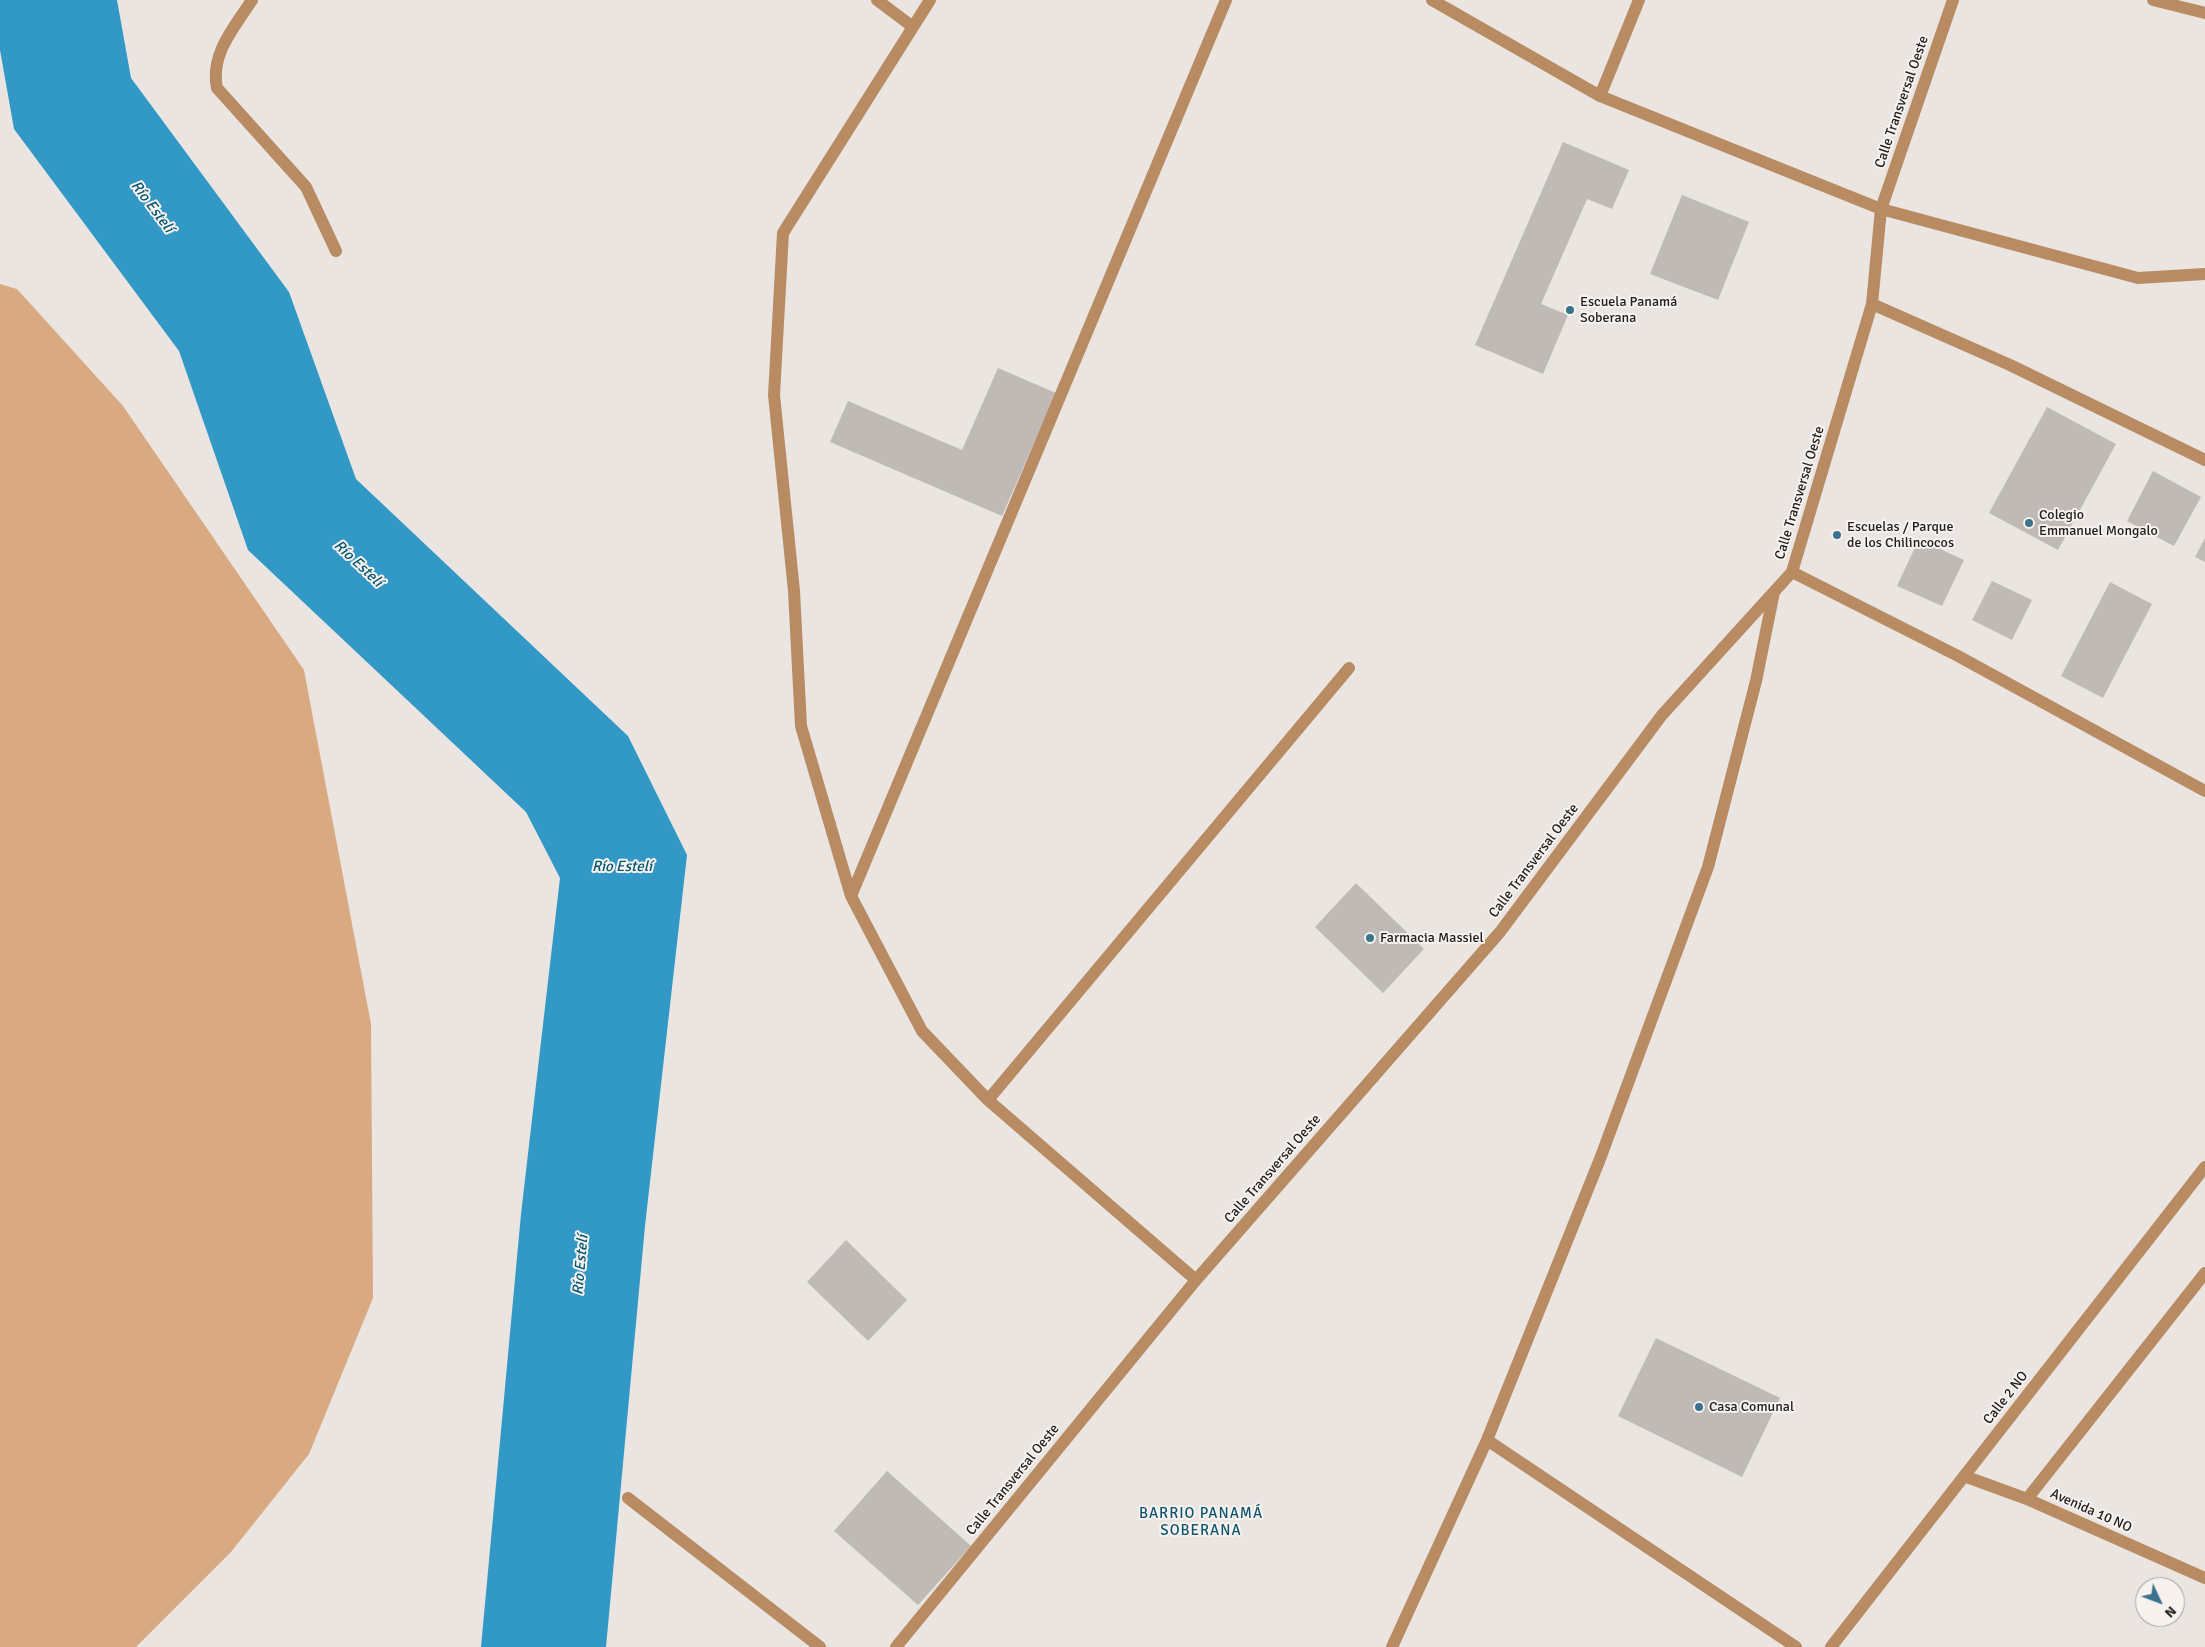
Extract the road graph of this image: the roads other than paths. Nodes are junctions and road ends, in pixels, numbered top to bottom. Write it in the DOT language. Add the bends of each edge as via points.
graph roads {
  1 [pos="252,0"];
  2 [pos="877,0"];
  3 [pos="930,0"];
  4 [pos="1226,0"];
  5 [pos="1432,0"];
  6 [pos="1639,0"];
  7 [pos="1953,0"];
  8 [pos="2153,0"];
  9 [pos="2205,13"];
  10 [pos="913,27"];
  11 [pos="1600,96"];
  12 [pos="1881,209"];
  13 [pos="336,251"];
  14 [pos="2205,274"];
  15 [pos="1872,304"];
  16 [pos="2205,460"];
  17 [pos="1792,572"];
  18 [pos="1774,591"];
  19 [pos="1349,668"];
  20 [pos="2205,791"];
  21 [pos="851,896"];
  22 [pos="988,1100"];
  23 [pos="2205,1167"];
  24 [pos="2205,1273"];
  25 [pos="1196,1280"];
  26 [pos="1487,1440"];
  27 [pos="1964,1476"];
  28 [pos="628,1498"];
  29 [pos="2027,1499"];
  30 [pos="2205,1578"];
  31 [pos="820,1647"];
  32 [pos="896,1647"];
  33 [pos="1392,1647"];
  34 [pos="1796,1647"];
  35 [pos="1831,1647"];
  1 -- 13 [label="street" via="217,56 214,73 217,88 306,187"];
  2 -- 10 [label="street"];
  3 -- 10 [label="street"];
  4 -- 21 [label="street"];
  5 -- 11 [label="street"];
  6 -- 11 [label="street"];
  7 -- 12 [label="street, Calle Transversal Oeste"];
  8 -- 9 [label="street"];
  10 -- 21 [label="street" via="783,233 774,395 794,591 801,726"];
  11 -- 12 [label="street"];
  12 -- 14 [label="street" via="2138,278"];
  12 -- 15 [label="street, Calle Transversal Oeste"];
  15 -- 16 [label="street" via="2028,374"];
  15 -- 17 [label="street, Calle Transversal Oeste"];
  17 -- 18 [label="street, Calle Transversal Oeste"];
  17 -- 20 [label="street" via="1958,656"];
  18 -- 25 [label="street, Calle Transversal Oeste" via="1662,715 1500,932"];
  18 -- 26 [label="street" via="1756,681 1708,867 1600,1159"];
  19 -- 22 [label="street"];
  21 -- 22 [label="street" via="922,1031"];
  22 -- 25 [label="street"];
  23 -- 27 [label="street, Calle 2 NO"];
  24 -- 29 [label="street"];
  25 -- 32 [label="street, Calle Transversal Oeste"];
  26 -- 33 [label="street"];
  26 -- 34 [label="street"];
  27 -- 29 [label="street, Avenida 10 NO"];
  27 -- 35 [label="street, Calle 2 NO"];
  28 -- 31 [label="street"];
  29 -- 30 [label="street, Avenida 10 NO"];
}
